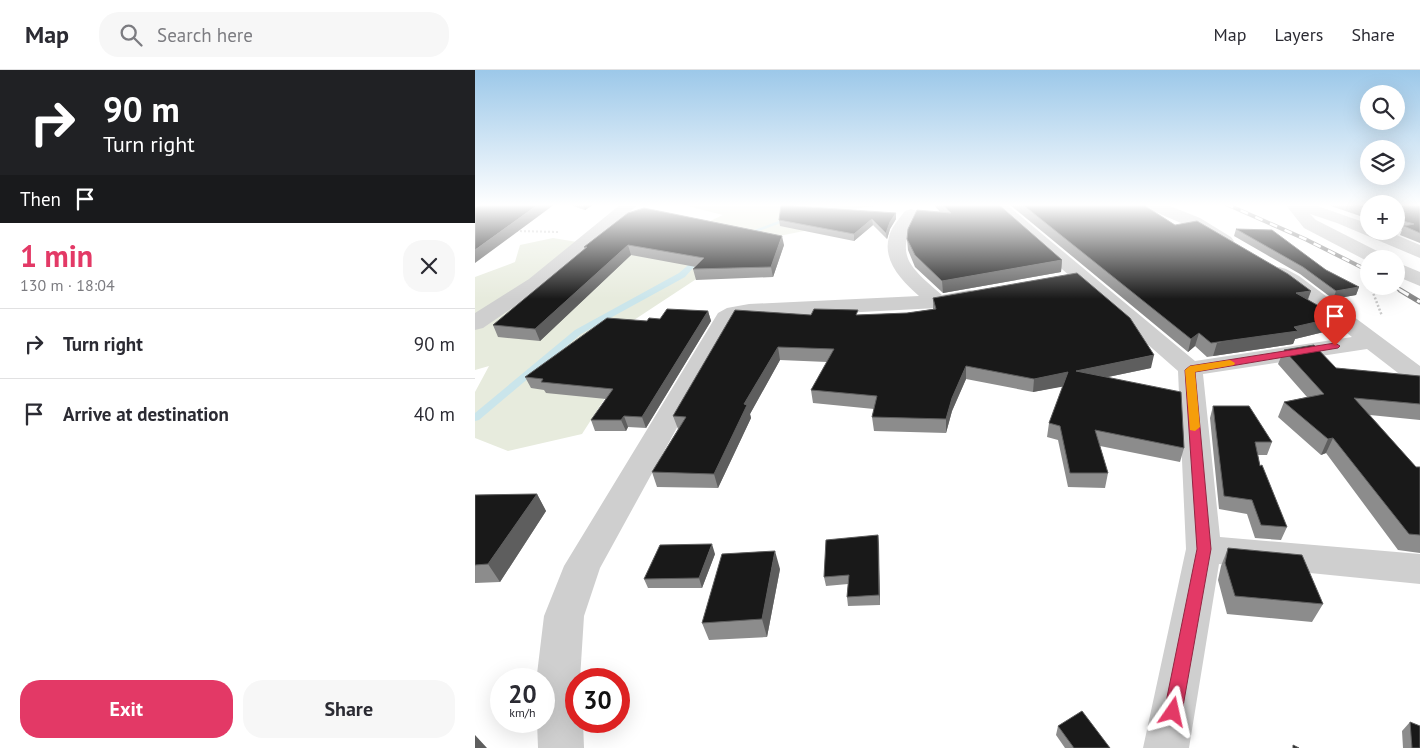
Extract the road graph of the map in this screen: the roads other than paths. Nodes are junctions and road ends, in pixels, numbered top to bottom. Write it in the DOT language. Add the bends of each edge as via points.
graph roads {
  1 [pos="593,236"];
  2 [pos="898,236"];
  3 [pos="1033,236"];
  4 [pos="1217,236"];
  5 [pos="1333,236"];
  6 [pos="1391,240"];
  7 [pos="1361,250"];
  8 [pos="1420,252"];
  9 [pos="1406,268"];
  10 [pos="1080,276"];
  11 [pos="1420,280"];
  12 [pos="1052,281"];
  13 [pos="995,292"];
  14 [pos="937,302"];
  15 [pos="475,323"];
  16 [pos="1371,341"];
  17 [pos="1190,370"];
  18 [pos="1420,378"];
  19 [pos="1204,549"];
  20 [pos="1420,568"];
  21 [pos="561,748"];
  22 [pos="1166,748"];
  1 -- 15 [label="street" via="536,283"];
  2 -- 14 [label="street" via="899,260 905,272"];
  3 -- 10 [label="street"];
  4 -- 16 [label="street" via="1292,280"];
  5 -- 7 [label="street"];
  6 -- 8 [label="street"];
  9 -- 11 [label="street"];
  10 -- 12 [label="street"];
  10 -- 17 [label="street"];
  13 -- 14 [label="street"];
  14 -- 21 [label="street" via="749,311 726,318 582,566 564,616 557,674"];
  16 -- 17 [label="street"];
  16 -- 18 [label="street"];
  17 -- 19 [label="street"];
  19 -- 20 [label="street"];
  19 -- 22 [label="street"];
}
